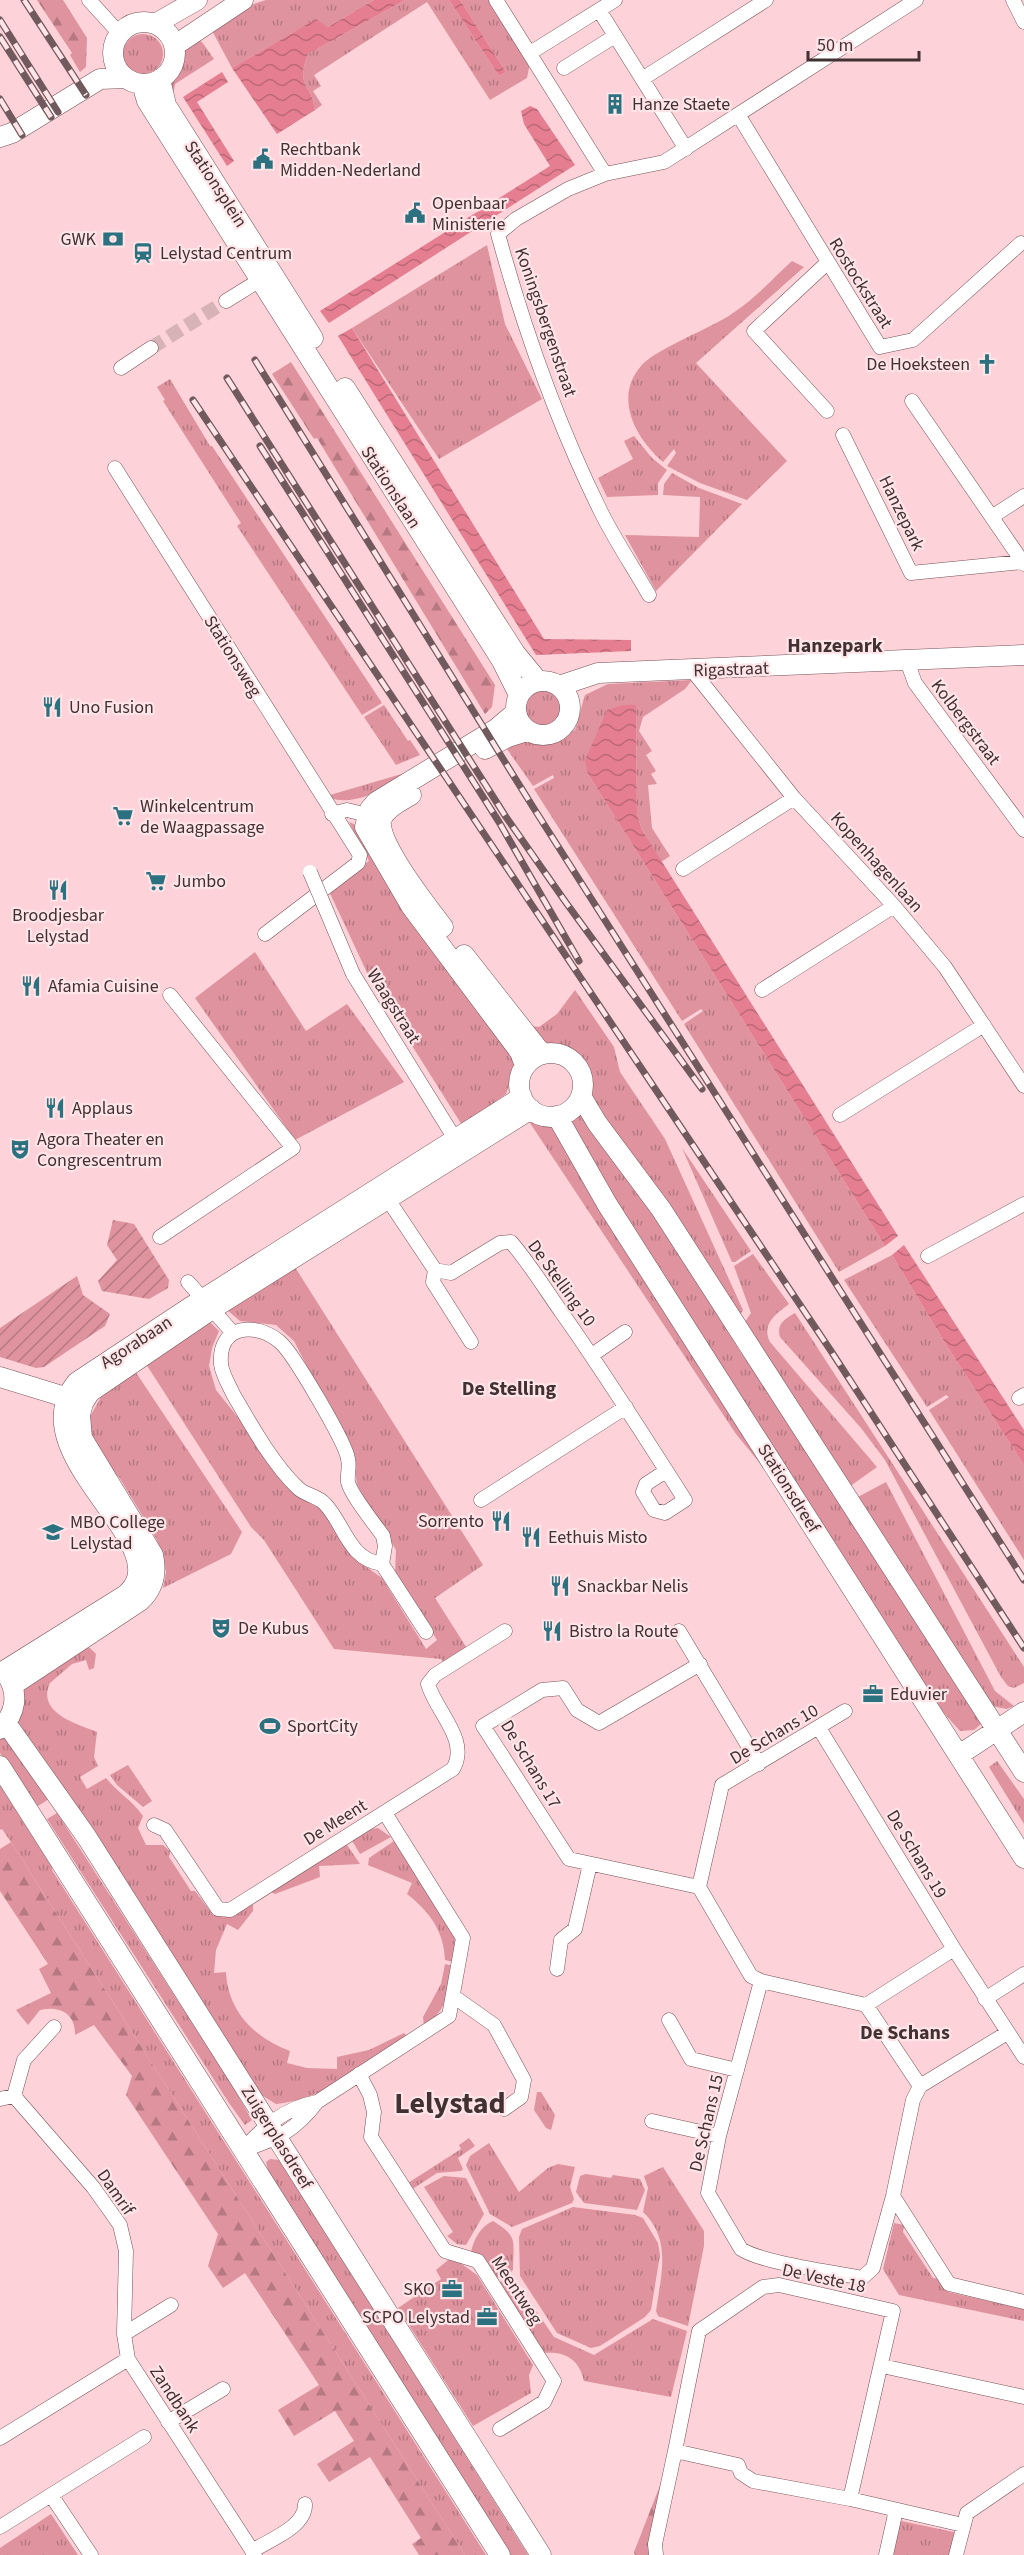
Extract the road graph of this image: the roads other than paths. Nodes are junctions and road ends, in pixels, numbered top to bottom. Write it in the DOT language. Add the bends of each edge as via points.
graph roads {
  1 [pos="90,0"];
  2 [pos="197,0"];
  3 [pos="243,0"];
  4 [pos="496,0"];
  5 [pos="615,0"];
  6 [pos="766,0"];
  7 [pos="916,0"];
  8 [pos="1014,0"];
  9 [pos="600,10"];
  10 [pos="1024,22"];
  11 [pos="155,24"];
  12 [pos="120,34"];
  13 [pos="615,36"];
  14 [pos="174,46"];
  15 [pos="530,53"];
  16 [pos="114,59"];
  17 [pos="564,68"];
  18 [pos="100,79"];
  19 [pos="642,79"];
  20 [pos="143,80"];
  21 [pos="739,116"];
  22 [pos="0,136"];
  23 [pos="686,149"];
  24 [pos="606,174"];
  25 [pos="1021,243"];
  26 [pos="828,263"];
  27 [pos="266,276"];
  28 [pos="226,301"];
  29 [pos="151,348"];
  30 [pos="121,368"];
  31 [pos="912,401"];
  32 [pos="827,411"];
  33 [pos="843,435"];
  34 [pos="116,468"];
  35 [pos="1024,496"];
  36 [pos="993,516"];
  37 [pos="1023,563"];
  38 [pos="648,595"];
  39 [pos="1024,656"];
  40 [pos="907,661"];
  41 [pos="692,670"];
  42 [pos="619,673"];
  43 [pos="538,681"];
  44 [pos="559,686"];
  45 [pos="570,702"];
  46 [pos="518,704"];
  47 [pos="527,731"];
  48 [pos="794,798"];
  49 [pos="332,814"];
  50 [pos="374,816"];
  51 [pos="1024,830"];
  52 [pos="683,870"];
  53 [pos="310,872"];
  54 [pos="894,906"];
  55 [pos="265,934"];
  56 [pos="762,990"];
  57 [pos="170,995"];
  58 [pos="984,1026"];
  59 [pos="542,1054"];
  60 [pos="525,1066"];
  61 [pos="1024,1086"];
  62 [pos="580,1096"];
  63 [pos="526,1103"];
  64 [pos="840,1115"];
  65 [pos="557,1116"];
  66 [pos="459,1145"];
  67 [pos="384,1193"];
  68 [pos="1024,1204"];
  69 [pos="160,1237"];
  70 [pos="928,1256"];
  71 [pos="435,1270"];
  72 [pos="188,1282"];
  73 [pos="212,1309"];
  74 [pos="625,1332"];
  75 [pos="233,1334"];
  76 [pos="471,1342"];
  77 [pos="591,1355"];
  78 [pos="0,1377"];
  79 [pos="74,1400"];
  80 [pos="626,1407"];
  81 [pos="666,1471"];
  82 [pos="481,1500"];
  83 [pos="381,1564"];
  84 [pos="505,1631"];
  85 [pos="679,1631"];
  86 [pos="426,1632"];
  87 [pos="700,1664"];
  88 [pos="6,1675"];
  89 [pos="845,1711"];
  90 [pos="1024,1712"];
  91 [pos="3,1726"];
  92 [pos="819,1728"];
  93 [pos="998,1730"];
  94 [pos="959,1755"];
  95 [pos="759,1764"];
  96 [pos="0,1766"];
  97 [pos="1024,1772"];
  98 [pos="385,1813"];
  99 [pos="154,1825"];
  100 [pos="1024,1858"];
  101 [pos="590,1863"];
  102 [pos="699,1887"];
  103 [pos="954,1949"];
  104 [pos="557,1968"];
  105 [pos="1024,1974"];
  106 [pos="761,1981"];
  107 [pos="453,1996"];
  108 [pos="986,1999"];
  109 [pos="866,2005"];
  110 [pos="669,2020"];
  111 [pos="54,2027"];
  112 [pos="1007,2033"];
  113 [pos="1024,2057"];
  114 [pos="737,2070"];
  115 [pos="359,2074"];
  116 [pos="920,2086"];
  117 [pos="7,2098"];
  118 [pos="504,2109"];
  119 [pos="652,2121"];
  120 [pos="273,2131"];
  121 [pos="719,2136"];
  122 [pos="243,2150"];
  123 [pos="893,2196"];
  124 [pos="1024,2302"];
  125 [pos="171,2305"];
  126 [pos="124,2334"];
  127 [pos="128,2359"];
  128 [pos="882,2366"];
  129 [pos="223,2390"];
  130 [pos="1024,2397"];
  131 [pos="168,2422"];
  132 [pos="500,2429"];
  133 [pos="144,2437"];
  134 [pos="0,2439"];
  135 [pos="675,2451"];
  136 [pos="1024,2474"];
  137 [pos="51,2495"];
  138 [pos="850,2499"];
  139 [pos="305,2504"];
  140 [pos="896,2510"];
  141 [pos="963,2524"];
  142 [pos="0,2527"];
  143 [pos="253,2553"];
  144 [pos="91,2555"];
  145 [pos="500,2555"];
  146 [pos="541,2555"];
  147 [pos="656,2555"];
  148 [pos="886,2555"];
  149 [pos="956,2555"];
  1 -- 12 [label="street"];
  2 -- 11 [label="main road"];
  3 -- 14 [label="main road"];
  4 -- 15 [label="street"];
  5 -- 9 [label="street"];
  6 -- 19 [label="street"];
  7 -- 21 [label="street, Koningsbergenstraat"];
  8 -- 10 [label="street"];
  9 -- 13 [label="street"];
  9 -- 15 [label="street"];
  11 -- 12 [label="main road" via="136,23"];
  11 -- 14 [label="main road" via="171,37"];
  12 -- 16 [label="main road"];
  13 -- 17 [label="street"];
  13 -- 19 [label="street"];
  14 -- 20 [label="main road" via="173,65"];
  15 -- 24 [label="street"];
  16 -- 18 [label="main road"];
  16 -- 20 [label="main road"];
  18 -- 20 [label="main road"];
  18 -- 22 [label="main road" via="12,133"];
  19 -- 23 [label="street"];
  20 -- 27 [label="main road, Stationsplein" via="147,101"];
  21 -- 23 [label="street, Koningsbergenstraat"];
  21 -- 26 [label="street, Rostockstraat"];
  23 -- 24 [label="street, Koningsbergenstraat" via="664,162"];
  24 -- 38 [label="street, Koningsbergenstraat" via="568,189 498,234 523,320 575,456"];
  25 -- 26 [label="street, Rostockstraat" via="913,340 880,347"];
  26 -- 32 [label="street" via="754,331"];
  27 -- 28 [label="street"];
  27 -- 43 [label="main road, Stationslaan" via="515,653"];
  27 -- 46 [label="main road, Stationslaan" via="502,661"];
  29 -- 30 [label="street"];
  31 -- 36 [label="street"];
  33 -- 37 [label="street, Hanzepark" via="911,573"];
  34 -- 49 [label="street, Stationsweg"];
  35 -- 36 [label="street"];
  36 -- 37 [label="street"];
  39 -- 40 [label="main road, Rigastraat"];
  40 -- 41 [label="main road, Rigastraat"];
  40 -- 51 [label="street, Kolbergstraat" via="915,683"];
  41 -- 42 [label="main road, Rigastraat"];
  41 -- 48 [label="street, Kopenhagenlaan"];
  42 -- 44 [label="main road, Rigastraat" via="591,674"];
  42 -- 45 [label="main road, Rigastraat" via="594,683"];
  43 -- 44 [label="main road"];
  43 -- 46 [label="main road" via="530,684"];
  44 -- 45 [label="main road"];
  45 -- 47 [label="main road" via="569,718 560,730 541,736"];
  46 -- 47 [label="main road" via="521,724"];
  46 -- 50 [label="main road" via="496,729 376,802"];
  47 -- 50 [label="main road" via="495,743"];
  48 -- 52 [label="street"];
  48 -- 54 [label="street, Kopenhagenlaan"];
  49 -- 50 [label="street" via="348,810"];
  49 -- 55 [label="street, Stationsweg" via="360,855 358,863"];
  50 -- 59 [label="main road" via="403,870 446,931"];
  50 -- 60 [label="main road" via="367,834 411,906 520,1052"];
  53 -- 66 [label="street, Waagstraat, bridge" via="353,974"];
  54 -- 56 [label="street"];
  54 -- 58 [label="street, Kopenhagenlaan" via="945,967"];
  57 -- 69 [label="street" via="293,1148"];
  58 -- 61 [label="street, Kopenhagenlaan"];
  58 -- 64 [label="street"];
  59 -- 60 [label="main road"];
  59 -- 62 [label="main road" via="556,1053 573,1061 582,1076"];
  60 -- 63 [label="main road" via="520,1080"];
  62 -- 65 [label="main road" via="574,1107"];
  62 -- 93 [label="main road" via="661,1209"];
  63 -- 65 [label="main road" via="540,1114"];
  63 -- 66 [label="main road, Agorabaan"];
  65 -- 94 [label="main road, Stationsdreef" via="607,1204"];
  66 -- 67 [label="main road, Agorabaan"];
  67 -- 71 [label="street"];
  67 -- 73 [label="main road, Agorabaan"];
  68 -- 70 [label="street"];
  71 -- 76 [label="street" via="433,1282"];
  71 -- 77 [label="street, De Stelling 10" via="451,1273 500,1243 511,1242"];
  72 -- 73 [label="street"];
  73 -- 75 [label="street"];
  73 -- 79 [label="main road, Agorabaan" via="90,1371 77,1382"];
  74 -- 77 [label="street, De Stelling 10"];
  75 -- 83 [label="street" via="221,1354 221,1366 247,1415 285,1473 300,1490 324,1503 358,1555"];
  75 -- 83 [label="street" via="243,1328 268,1332 284,1346 341,1438 349,1460 348,1484 383,1536"];
  77 -- 80 [label="street, De Stelling 10"];
  78 -- 79 [label="main road"];
  79 -- 88 [label="main road" via="62,1422 68,1446 136,1554 138,1575 124,1596"];
  80 -- 81 [label="street, De Stelling 10"];
  80 -- 82 [label="street"];
  83 -- 86 [label="street"];
  84 -- 98 [label="street" via="435,1674 428,1684 460,1747 459,1760 453,1769"];
  85 -- 87 [label="street"];
  87 -- 95 [label="street"];
  87 -- 101 [label="street, De Schans 17" via="599,1723 577,1710 563,1688 553,1687 483,1726 569,1859"];
  88 -- 91 [label="main road" via="15,1705"];
  89 -- 92 [label="street, De Schans 10"];
  90 -- 93 [label="main road"];
  91 -- 120 [label="main road, Zuigerplasdreef" via="86,1836"];
  92 -- 95 [label="street, De Schans 10"];
  92 -- 103 [label="street, De Schans 19"];
  93 -- 94 [label="main road"];
  93 -- 97 [label="main road"];
  94 -- 100 [label="main road, Stationsdreef"];
  95 -- 102 [label="street, De Schans 10" via="722,1785"];
  96 -- 122 [label="main road, Zuigerplasdreef"];
  98 -- 99 [label="street, De Meent" via="230,1910 218,1909 165,1830"];
  98 -- 107 [label="street, De Meent" via="463,1938"];
  101 -- 102 [label="street, De Schans 17"];
  101 -- 104 [label="street" via="575,1929 561,1940"];
  102 -- 106 [label="street" via="751,1977"];
  103 -- 108 [label="street, De Schans 19"];
  103 -- 109 [label="street"];
  105 -- 108 [label="street"];
  106 -- 109 [label="street"];
  106 -- 114 [label="street, De Schans 15"];
  107 -- 115 [label="street, De Meent" via="449,2016"];
  107 -- 118 [label="street" via="494,2025 524,2080 521,2097"];
  108 -- 112 [label="street, De Schans 19"];
  109 -- 116 [label="street"];
  110 -- 114 [label="street" via="691,2059"];
  111 -- 117 [label="street, Damrif" via="24,2060"];
  112 -- 113 [label="street, De Schans 19"];
  112 -- 116 [label="street"];
  114 -- 121 [label="street, De Schans 15"];
  115 -- 120 [label="street, De Meent" via="317,2102 304,2119"];
  115 -- 132 [label="street, Meentweg" via="374,2112 371,2137 446,2251 478,2261 554,2381 544,2402"];
  116 -- 123 [label="street" via="913,2100"];
  117 -- 126 [label="street, Damrif" via="93,2187 120,2225 126,2251"];
  119 -- 121 [label="street"];
  120 -- 122 [label="street"];
  120 -- 146 [label="main road, Zuigerplasdreef"];
  121 -- 123 [label="street, De Schans 15" via="708,2193 741,2249 750,2255 862,2278 873,2268"];
  122 -- 145 [label="main road, Zuigerplasdreef"];
  123 -- 124 [label="street" via="949,2284"];
  125 -- 126 [label="street"];
  126 -- 127 [label="street, Damrif"];
  127 -- 131 [label="street, Zandbank"];
  127 -- 134 [label="street, Zandbank"];
  128 -- 130 [label="street"];
  128 -- 135 [label="street, De Veste 18" via="892,2311 779,2286 763,2287 699,2331"];
  128 -- 138 [label="street, De Veste 18"];
  129 -- 131 [label="street"];
  131 -- 143 [label="street, Zandbank"];
  133 -- 137 [label="street"];
  135 -- 138 [label="street" via="738,2465 741,2474 753,2481"];
  135 -- 147 [label="street"];
  136 -- 141 [label="street" via="967,2512"];
  137 -- 142 [label="street"];
  137 -- 144 [label="street"];
  138 -- 140 [label="street"];
  139 -- 143 [label="street" via="301,2521"];
  140 -- 141 [label="street"];
  140 -- 148 [label="street"];
  141 -- 149 [label="street"];
}
